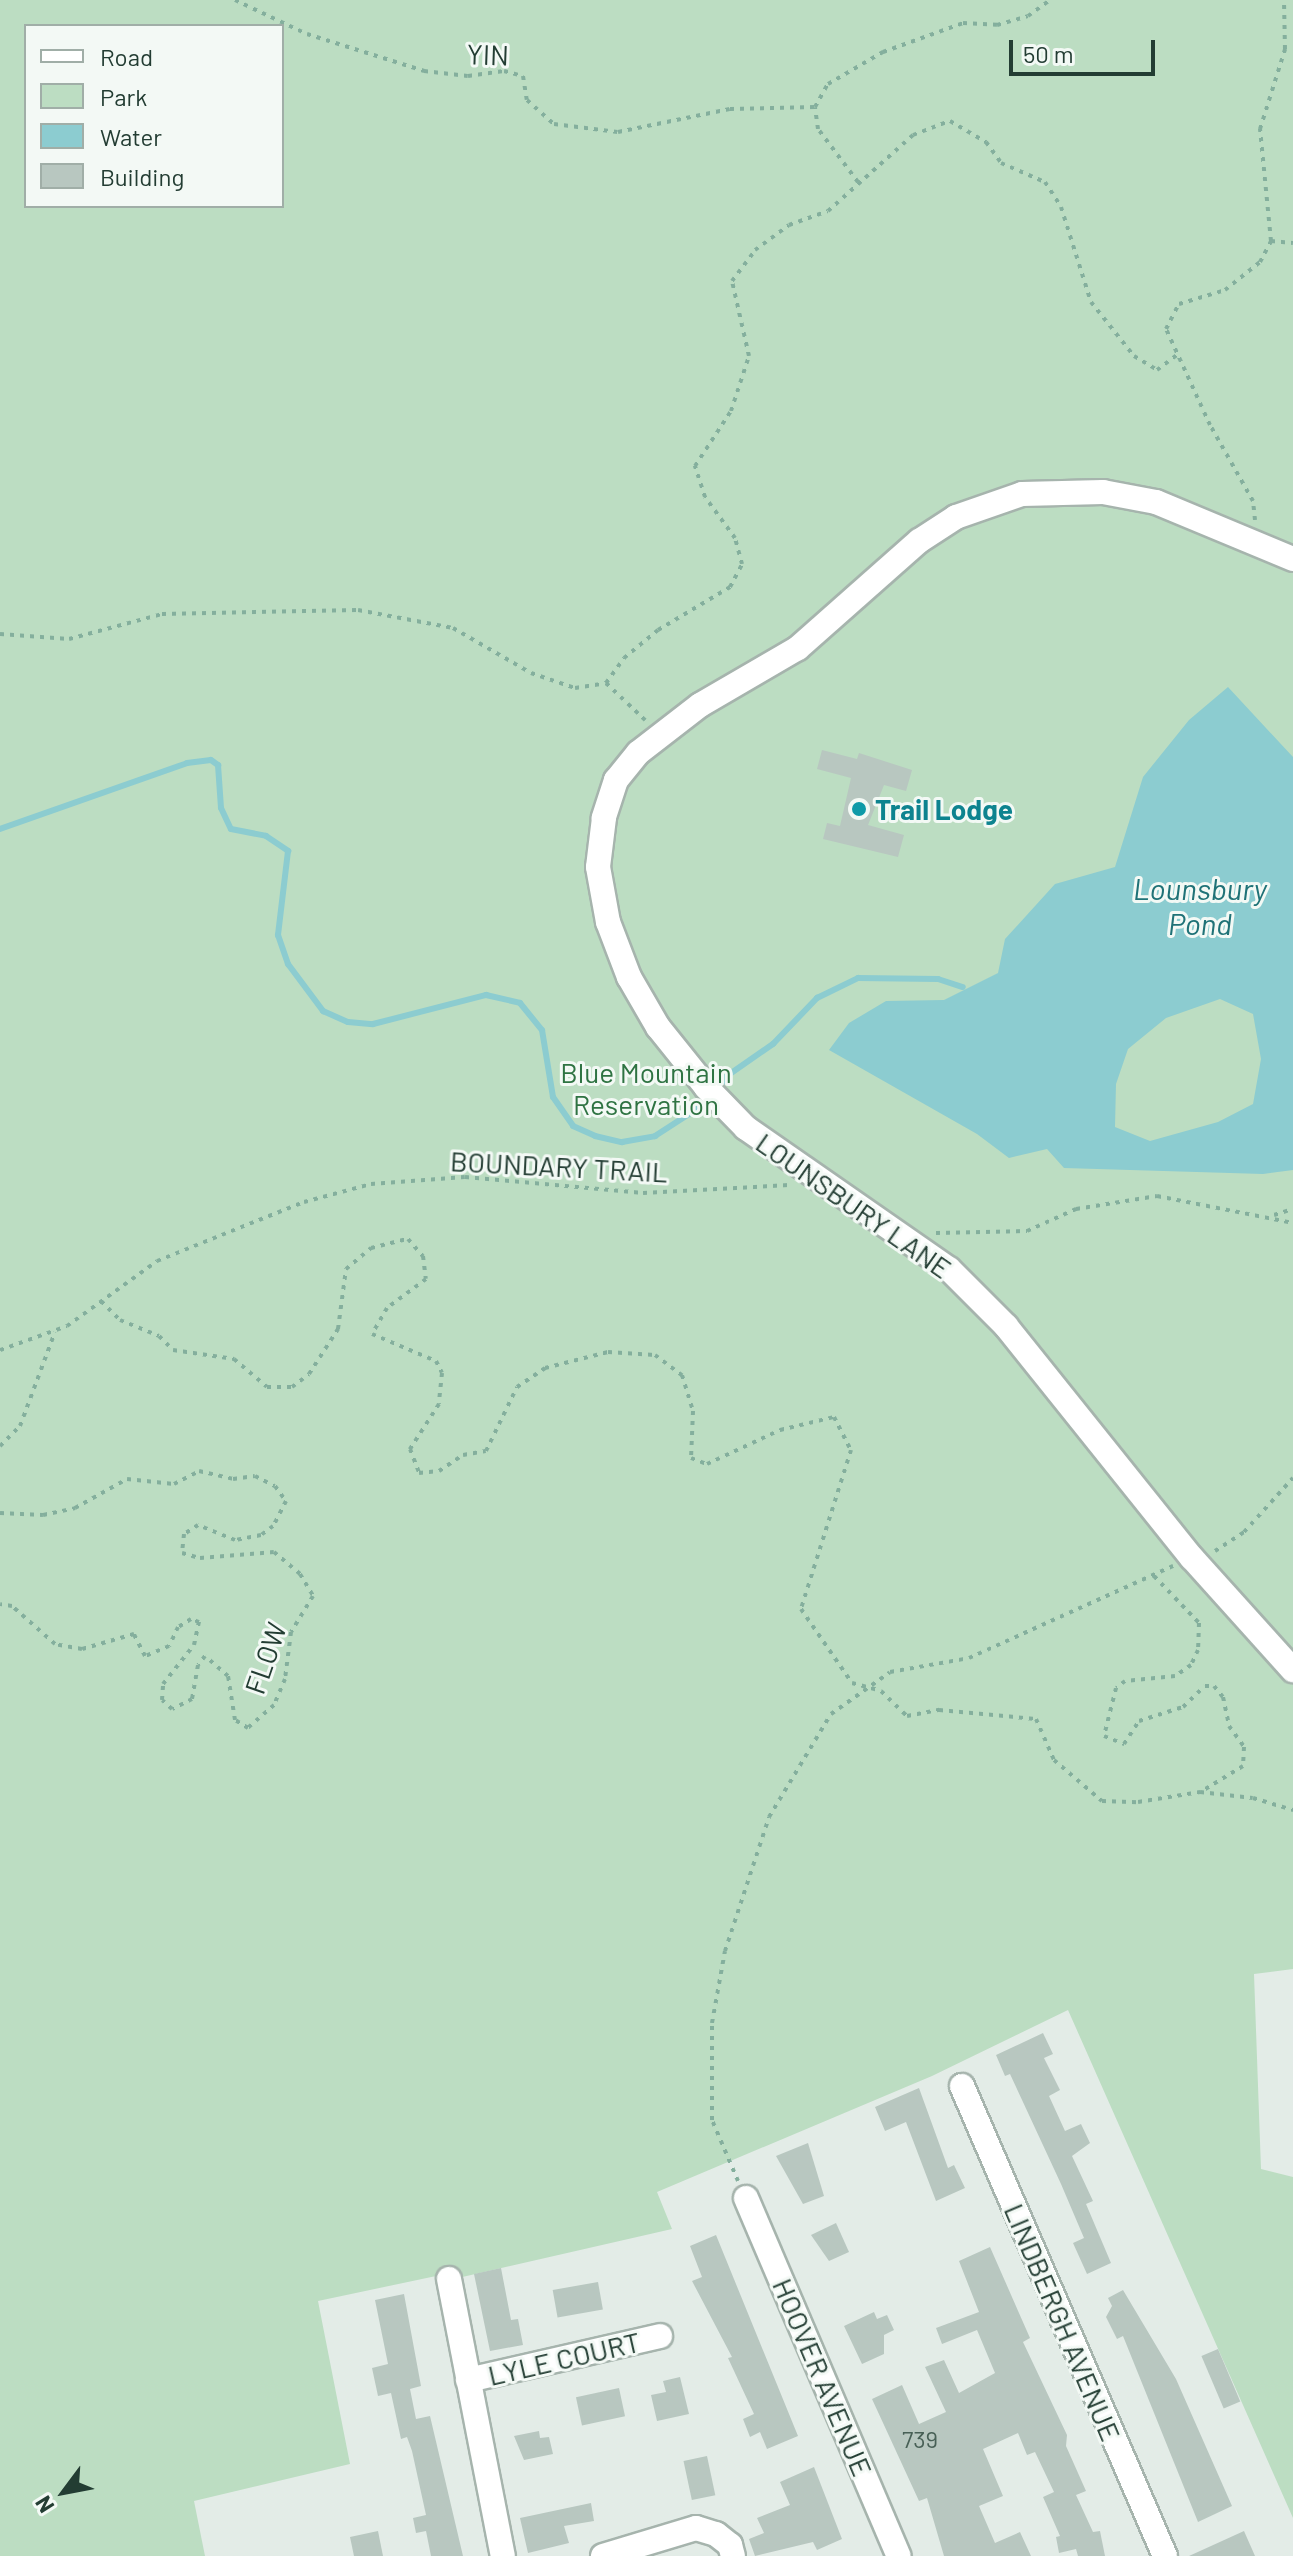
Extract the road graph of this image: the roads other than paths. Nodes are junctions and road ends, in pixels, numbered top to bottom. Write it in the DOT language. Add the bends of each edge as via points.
graph roads {
  1 [pos="1293,559"];
  2 [pos="1293,1670"];
  3 [pos="962,2086"];
  4 [pos="746,2198"];
  5 [pos="449,2279"];
  6 [pos="660,2336"];
  7 [pos="468,2380"];
  8 [pos="503,2556"];
  9 [pos="603,2556"];
  10 [pos="733,2556"];
  11 [pos="899,2556"];
  12 [pos="1165,2556"];
  1 -- 2 [label="street, LOUNSBURY LANE" via="1156,502 1103,492 1053,490 956,517 919,541 798,648 660,735 616,780 604,818 598,867 608,922 629,977 658,1027 724,1108 949,1269 1006,1326 1192,1558"];
  3 -- 12 [label="street, LINDBERGH AVENUE"];
  4 -- 11 [label="street, HOOVER AVENUE"];
  5 -- 7 [label="street"];
  6 -- 7 [label="street, LYLE COURT"];
  7 -- 8 [label="street"];
  9 -- 10 [label="street" via="696,2528 716,2534 730,2545"];
}
